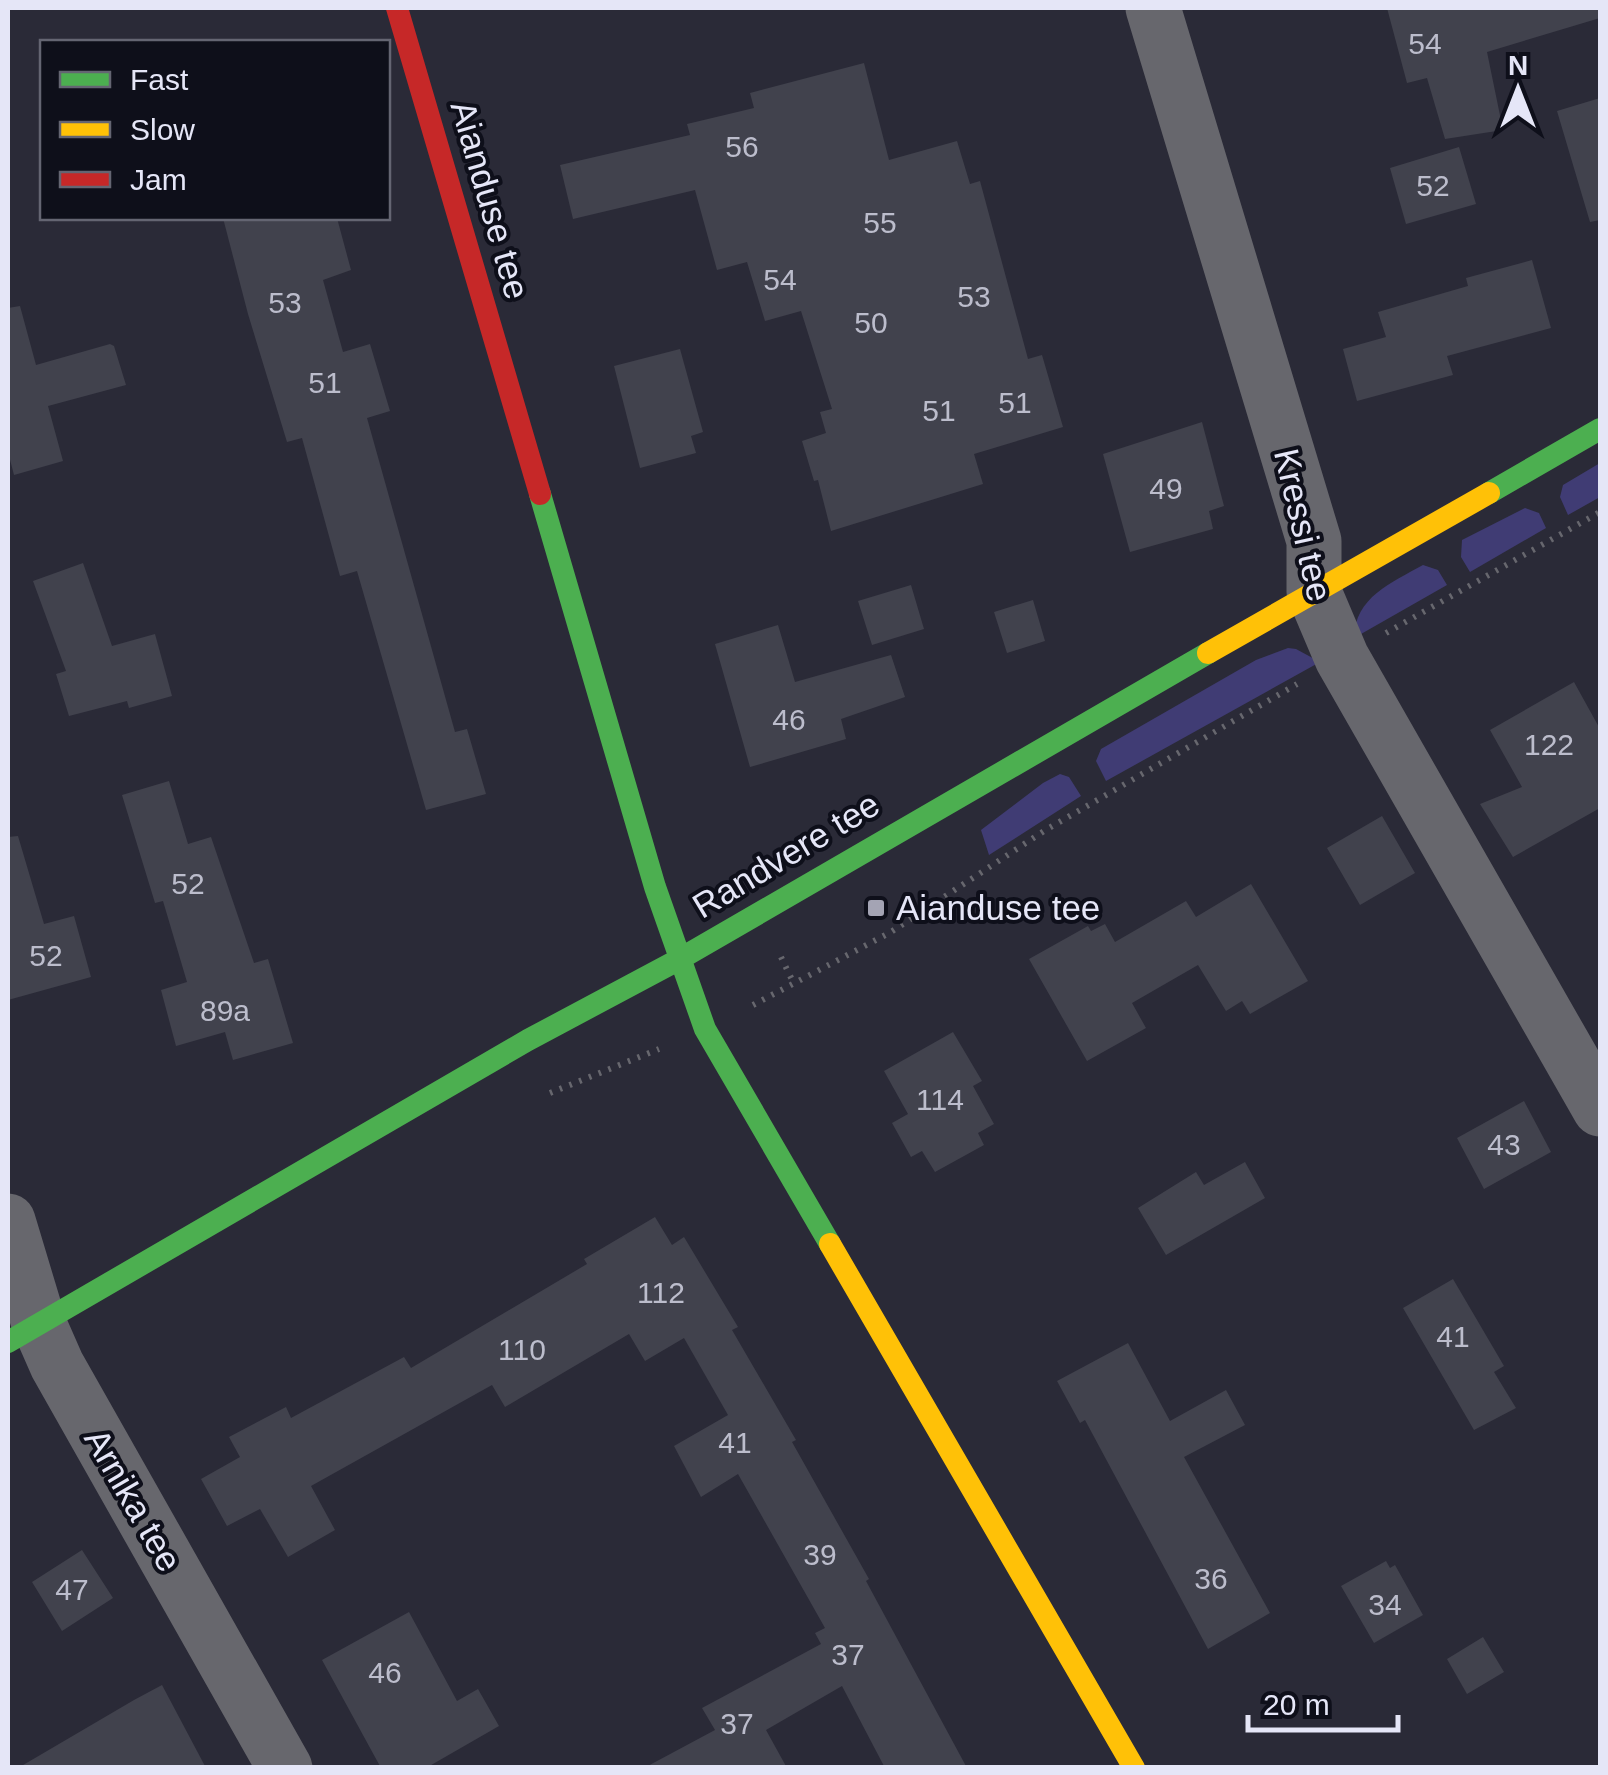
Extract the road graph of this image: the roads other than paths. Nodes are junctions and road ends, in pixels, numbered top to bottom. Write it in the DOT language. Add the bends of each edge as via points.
graph roads {
  1 [pos="397,8"];
  2 [pos="1154,8"];
  3 [pos="1600,428"];
  4 [pos="1314,592"];
  5 [pos="678,960"];
  6 [pos="1600,1109"];
  7 [pos="8,1222"];
  8 [pos="23,1333"];
  9 [pos="285,1768"];
  10 [pos="1134,1768"];
  1 -- 5 [label="street, Aianduse tee"];
  2 -- 4 [label="street, Kressi tee" via="1314,541"];
  3 -- 4 [label="street, Randvere tee"];
  4 -- 5 [label="street, Randvere tee"];
  4 -- 6 [label="street, Kressi tee" via="1342,658"];
  5 -- 8 [label="street, Randvere tee"];
  5 -- 10 [label="street, Aianduse tee" via="705,1029"];
  7 -- 8 [label="street, Arnika tee"];
  8 -- 9 [label="street, Arnika tee" via="57,1365"];
}
